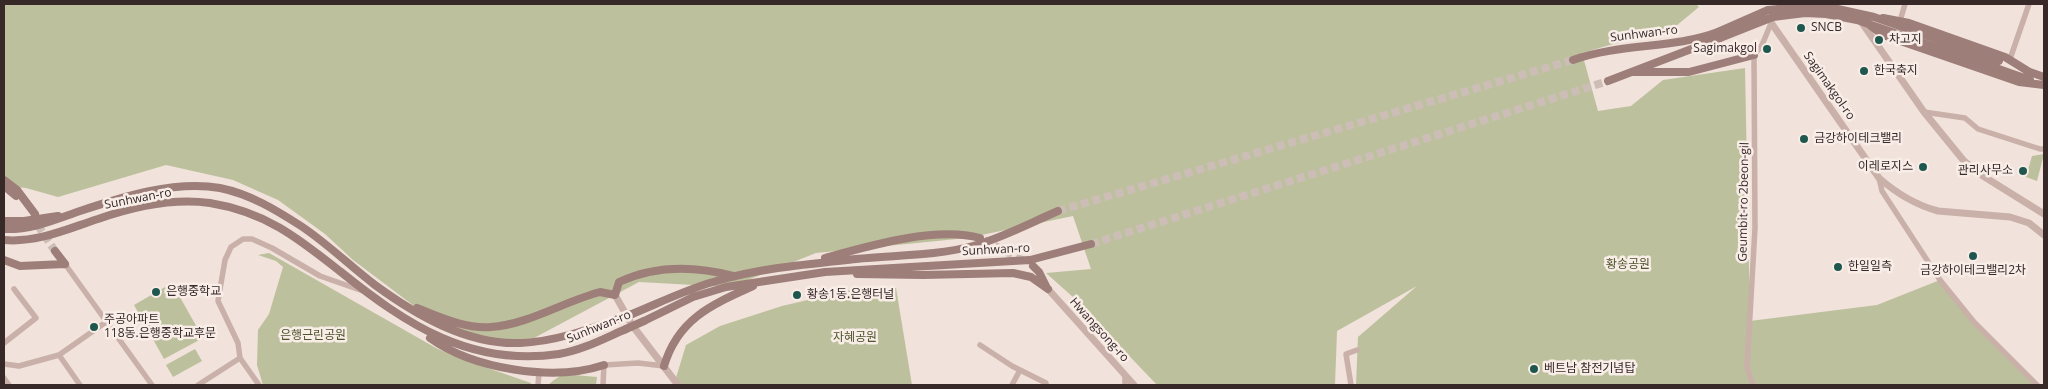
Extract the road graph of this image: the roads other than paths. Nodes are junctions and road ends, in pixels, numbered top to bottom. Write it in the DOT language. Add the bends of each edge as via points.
graph roads {
  1 [pos="1905,4"];
  2 [pos="2029,4"];
  3 [pos="1774,8"];
  4 [pos="1856,13"];
  5 [pos="1900,21"];
  6 [pos="1772,24"];
  7 [pos="1719,35"];
  8 [pos="1754,55"];
  9 [pos="2010,59"];
  10 [pos="1573,60"];
  11 [pos="1998,64"];
  12 [pos="1632,72"];
  13 [pos="2031,72"];
  14 [pos="2044,77"];
  15 [pos="1608,81"];
  16 [pos="2044,85"];
  17 [pos="1924,112"];
  18 [pos="2044,149"];
  19 [pos="1879,178"];
  20 [pos="4,180"];
  21 [pos="4,186"];
  22 [pos="1058,211"];
  23 [pos="2044,214"];
  24 [pos="70,215"];
  25 [pos="4,221"];
  26 [pos="4,229"];
  27 [pos="2044,235"];
  28 [pos="980,238"];
  29 [pos="4,240"];
  30 [pos="1091,244"];
  31 [pos="56,250"];
  32 [pos="4,260"];
  33 [pos="65,264"];
  34 [pos="804,265"];
  35 [pos="1033,266"];
  36 [pos="825,272"];
  37 [pos="735,277"];
  38 [pos="761,283"];
  39 [pos="14,289"];
  40 [pos="1048,289"];
  41 [pos="365,292"];
  42 [pos="615,295"];
  43 [pos="394,298"];
  44 [pos="106,322"];
  45 [pos="412,325"];
  46 [pos="4,343"];
  47 [pos="980,346"];
  48 [pos="1357,350"];
  49 [pos="59,355"];
  50 [pos="240,358"];
  51 [pos="4,364"];
  52 [pos="604,365"];
  53 [pos="664,366"];
  54 [pos="1020,370"];
  55 [pos="539,372"];
  56 [pos="1125,375"];
  57 [pos="4,378"];
  58 [pos="9,385"];
  59 [pos="80,385"];
  60 [pos="152,385"];
  61 [pos="198,385"];
  62 [pos="259,385"];
  63 [pos="538,385"];
  64 [pos="603,385"];
  65 [pos="678,385"];
  66 [pos="1012,385"];
  67 [pos="1046,385"];
  68 [pos="1125,385"];
  69 [pos="1134,385"];
  70 [pos="1351,385"];
  71 [pos="1753,385"];
  72 [pos="2037,385"];
  1 -- 5 [label="street"];
  2 -- 9 [label="street"];
  3 -- 4 [label="street" via="1820,7"];
  3 -- 6 [label="street"];
  4 -- 5 [label="main road"];
  4 -- 16 [label="main road" via="1883,35 2019,82"];
  4 -- 17 [label="street"];
  5 -- 9 [label="main road"];
  6 -- 8 [label="street"];
  6 -- 19 [label="street, Sagimakgol-ro"];
  7 -- 10 [label="main road, Sunhwan-ro" via="1601,51"];
  7 -- 11 [label="main road, bridge" via="1768,10 1824,6 1874,17"];
  7 -- 12 [label="main road, Sunhwan-ro"];
  8 -- 12 [label="main road" via="1689,72"];
  8 -- 71 [label="street, Geumbit-ro 2beon-gil" via="1755,228 1748,368"];
  9 -- 13 [label="main road"];
  11 -- 13 [label="main road"];
  11 -- 16 [label="main road"];
  12 -- 15 [label="main road, Sunhwan-ro"];
  13 -- 14 [label="main road"];
  17 -- 18 [label="street" via="1965,118 1978,129"];
  17 -- 23 [label="street" via="1964,162"];
  19 -- 27 [label="street, Sagimakgol-ro" via="1900,195 1938,212 2010,217 2029,223"];
  19 -- 72 [label="street" via="1882,190 1940,280 1974,322"];
  20 -- 21 [label="main road" via="17,190 33,214"];
  22 -- 34 [label="main road, Sunhwan-ro" via="995,239 958,249"];
  24 -- 25 [label="main road" via="24,222"];
  24 -- 26 [label="main road, Sunhwan-ro" via="40,226"];
  24 -- 43 [label="main road, Sunhwan-ro" via="130,195 185,186 231,190 269,207 316,236"];
  28 -- 34 [label="main road" via="930,235 881,243"];
  29 -- 41 [label="main road, Sunhwan-ro" via="40,238 100,218 155,205 207,202 246,212 284,228"];
  30 -- 36 [label="main road, Sunhwan-ro" via="1030,260"];
  31 -- 33 [label="main road"];
  32 -- 33 [label="main road" via="20,266"];
  33 -- 44 [label="street"];
  34 -- 37 [label="main road, Sunhwan-ro"];
  35 -- 40 [label="main road"];
  36 -- 38 [label="main road, Sunhwan-ro"];
  36 -- 40 [label="main road" via="878,275 1013,273 1031,276"];
  37 -- 42 [label="main road" via="711,270 654,271 619,282"];
  37 -- 43 [label="main road, Sunhwan-ro, bridge" via="684,291 593,328 520,343 479,338 441,325"];
  38 -- 45 [label="main road, Sunhwan-ro, bridge" via="708,291 596,343 561,354 511,356 484,352 458,345"];
  38 -- 53 [label="main road" via="724,299 690,322 672,343"];
  39 -- 46 [label="street" via="36,318"];
  40 -- 56 [label="street, Hwangsong-ro"];
  41 -- 45 [label="main road, Sunhwan-ro"];
  41 -- 50 [label="street" via="320,276 252,239 243,239 231,247 225,260 218,301 238,343"];
  42 -- 43 [label="main road" via="600,292 515,322 490,327 440,318"];
  42 -- 53 [label="street" via="632,325"];
  44 -- 49 [label="street"];
  44 -- 60 [label="street"];
  45 -- 55 [label="main road" via="441,346 467,357 514,370"];
  47 -- 54 [label="street"];
  48 -- 70 [label="street" via="1346,354"];
  49 -- 51 [label="street" via="20,366"];
  49 -- 59 [label="street"];
  50 -- 61 [label="street"];
  50 -- 62 [label="street"];
  52 -- 53 [label="street" via="638,362"];
  52 -- 55 [label="main road" via="591,370"];
  52 -- 64 [label="street"];
  53 -- 65 [label="street"];
  54 -- 66 [label="street"];
  54 -- 67 [label="street"];
  55 -- 63 [label="street"];
  56 -- 68 [label="street"];
  56 -- 69 [label="street, Hwangsong-ro"];
  57 -- 58 [label="street"];
}
